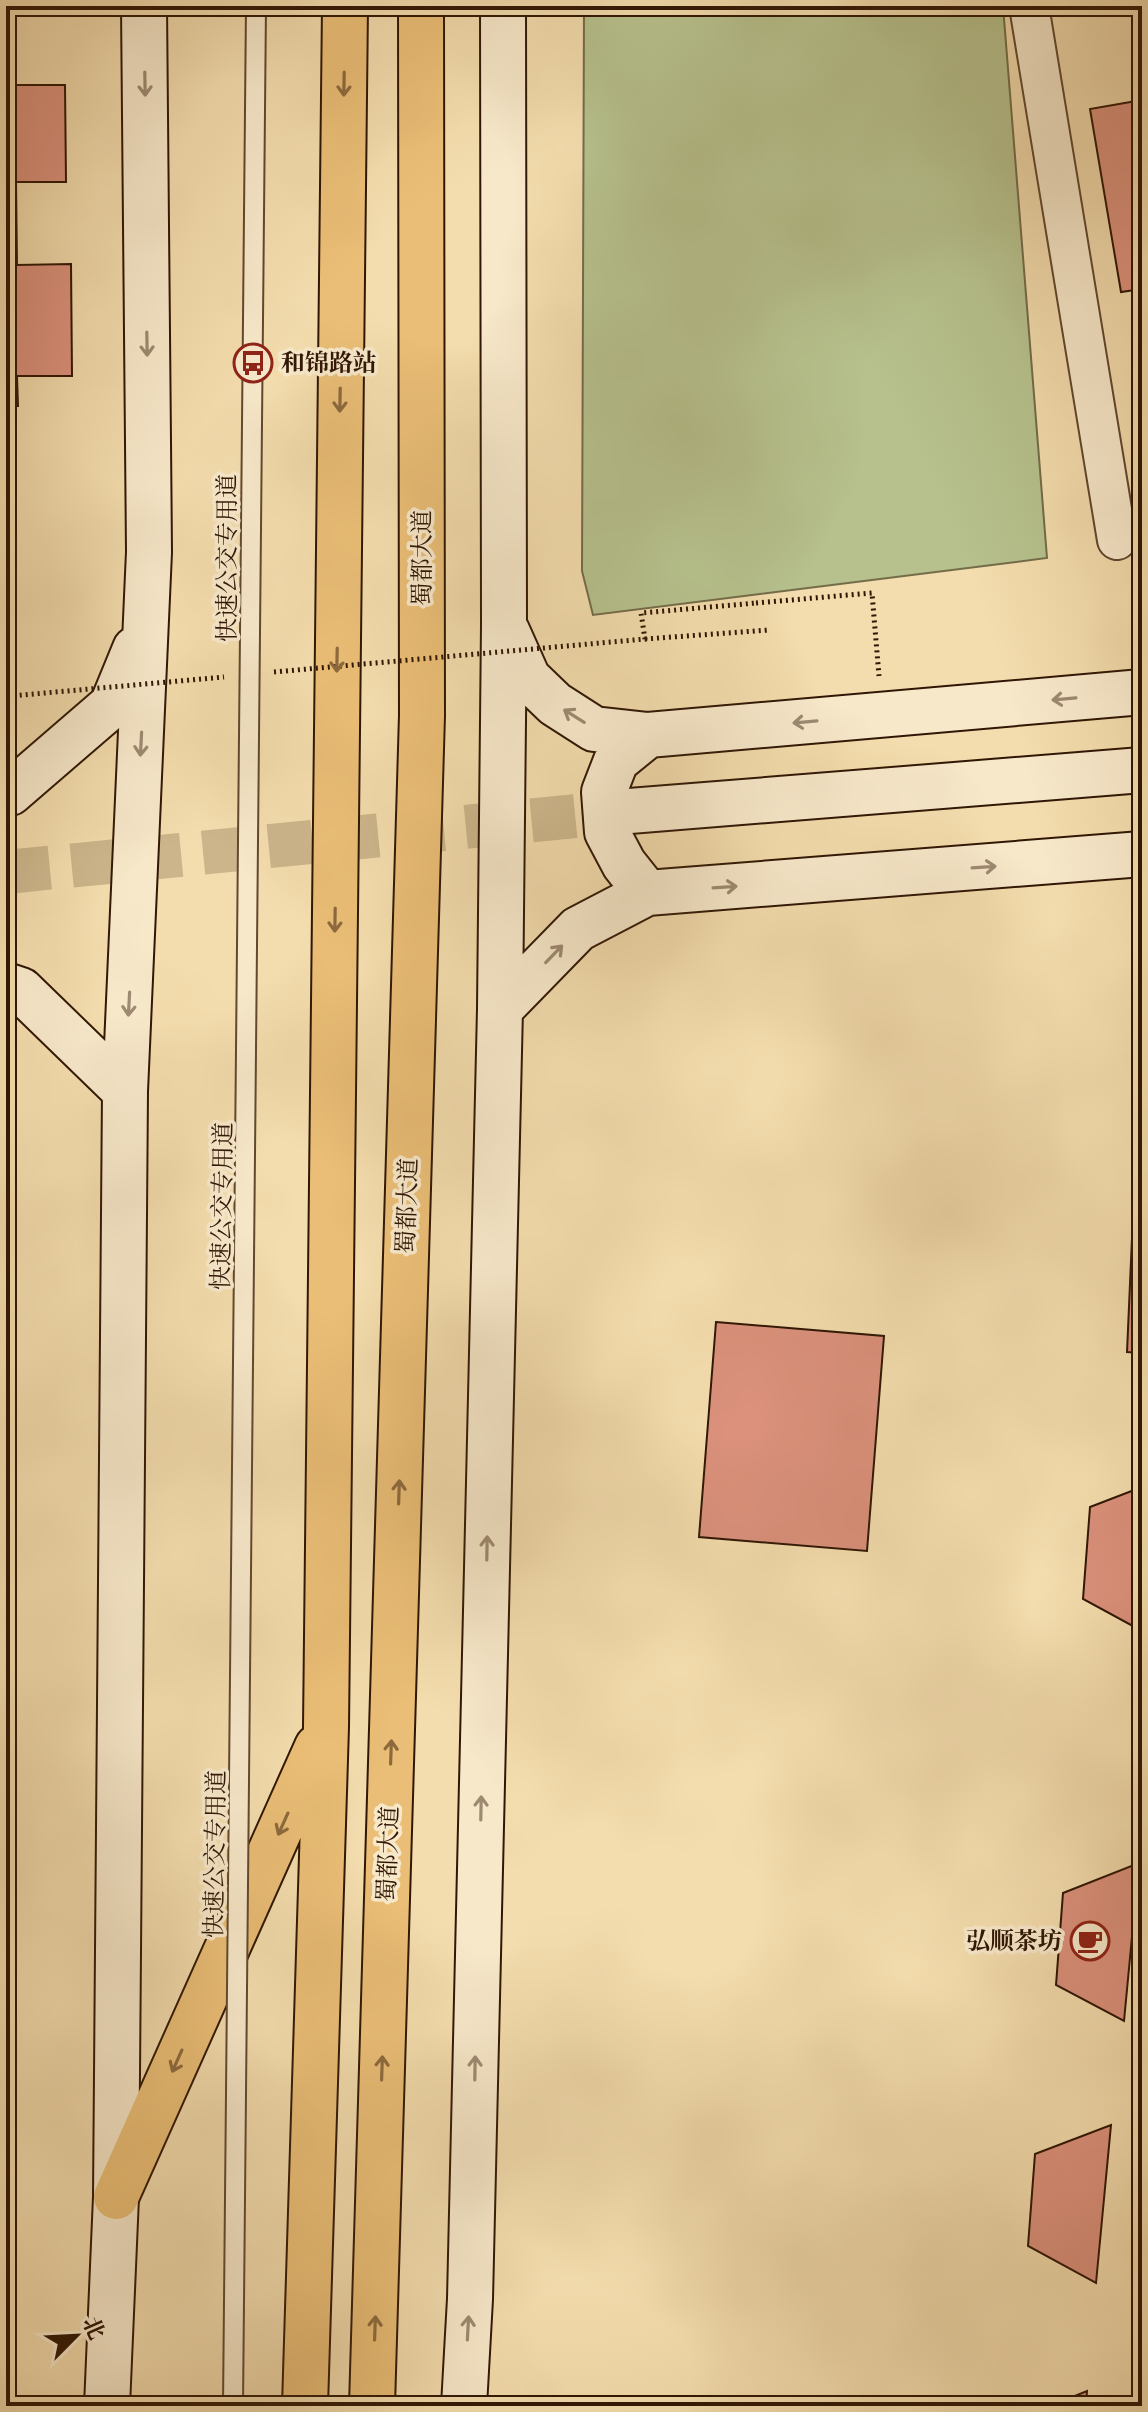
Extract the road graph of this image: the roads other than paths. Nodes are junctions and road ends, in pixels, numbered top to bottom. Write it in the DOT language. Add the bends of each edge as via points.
graph roads {
  1 [pos="144,6"];
  2 [pos="256,6"];
  3 [pos="345,6"];
  4 [pos="421,6"];
  5 [pos="503,6"];
  6 [pos="1029,6"];
  7 [pos="1117,540"];
  8 [pos="147,621"];
  9 [pos="504,625"];
  10 [pos="1142,692"];
  11 [pos="648,735"];
  12 [pos="1142,770"];
  13 [pos="6,794"];
  14 [pos="617,812"];
  15 [pos="1142,854"];
  16 [pos="647,893"];
  17 [pos="6,985"];
  18 [pos="500,1009"];
  19 [pos="125,1091"];
  20 [pos="326,1727"];
  21 [pos="116,2197"];
  22 [pos="107,2406"];
  23 [pos="233,2406"];
  24 [pos="305,2406"];
  25 [pos="372,2406"];
  26 [pos="464,2406"];
  1 -- 8 [label="main road, one-way"];
  2 -- 23 [label="lane, 快速公交专用道, bridge"];
  3 -- 20 [label="highway, one-way"];
  25 -- 4 [label="highway, 蜀都大道, one-way" via="422,715"];
  5 -- 9 [label="main road"];
  6 -- 7 [label="street"];
  8 -- 13 [label="main road" via="112,705"];
  8 -- 19 [label="main road, one-way"];
  11 -- 9 [label="main road, one-way" via="594,729 555,704 528,678"];
  9 -- 18 [label="main road"];
  10 -- 11 [label="main road, one-way"];
  11 -- 16 [label="main road" via="616,761 604,792 607,832"];
  12 -- 14 [label="main road"];
  16 -- 15 [label="main road, one-way"];
  18 -- 16 [label="main road, one-way" via="578,929"];
  17 -- 19 [label="main road" via="21,990"];
  26 -- 18 [label="main road, one-way"];
  19 -- 21 [label="main road"];
  20 -- 21 [label="highway, one-way"];
  20 -- 24 [label="highway"];
  21 -- 22 [label="main road"];
}
